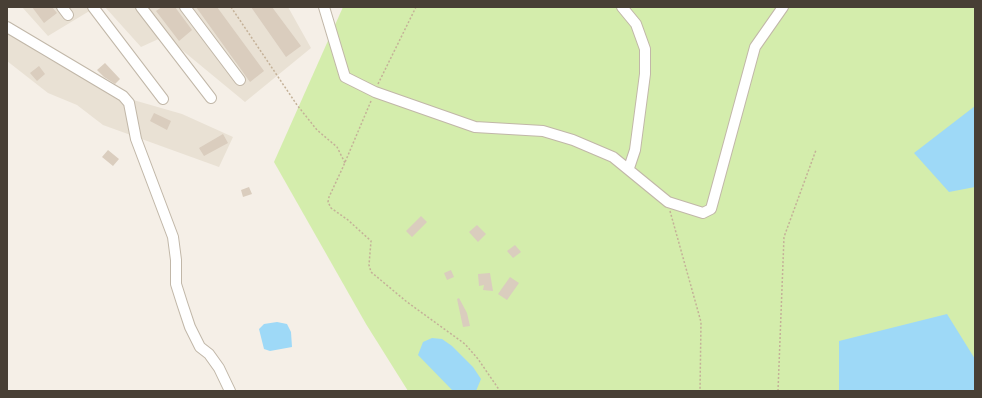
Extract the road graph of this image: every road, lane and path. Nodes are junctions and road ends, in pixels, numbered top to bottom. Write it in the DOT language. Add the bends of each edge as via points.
graph roads {
  1 [pos="93,7"];
  2 [pos="142,7"];
  3 [pos="185,7"];
  4 [pos="231,7"];
  5 [pos="324,7"];
  6 [pos="416,7"];
  7 [pos="622,7"];
  8 [pos="783,7"];
  9 [pos="7,27"];
  10 [pos="240,80"];
  11 [pos="375,92"];
  12 [pos="212,98"];
  13 [pos="163,99"];
  14 [pos="816,150"];
  15 [pos="345,164"];
  16 [pos="629,168"];
  17 [pos="668,202"];
  18 [pos="230,391"];
  19 [pos="500,391"];
  20 [pos="700,391"];
  21 [pos="778,391"];
  1 -- 13 [label="street"];
  2 -- 12 [label="street"];
  3 -- 10 [label="street"];
  4 -- 15 [label="path" via="298,105 317,130 336,147"];
  5 -- 11 [label="street" via="345,77"];
  6 -- 11 [label="path"];
  7 -- 16 [label="street" via="636,24 645,49 645,74 635,150"];
  8 -- 17 [label="street" via="755,47 711,209 702,213"];
  9 -- 18 [label="street" via="123,96 129,103 136,139 173,237 176,284 182,303 197,340 219,368"];
  11 -- 15 [label="path"];
  11 -- 16 [label="street" via="475,127 543,131 614,157"];
  14 -- 21 [label="path" via="784,237"];
  15 -- 19 [label="path" via="328,202 331,208 371,241 371,272 465,344"];
  16 -- 17 [label="street"];
  17 -- 20 [label="path" via="701,322"];
}
